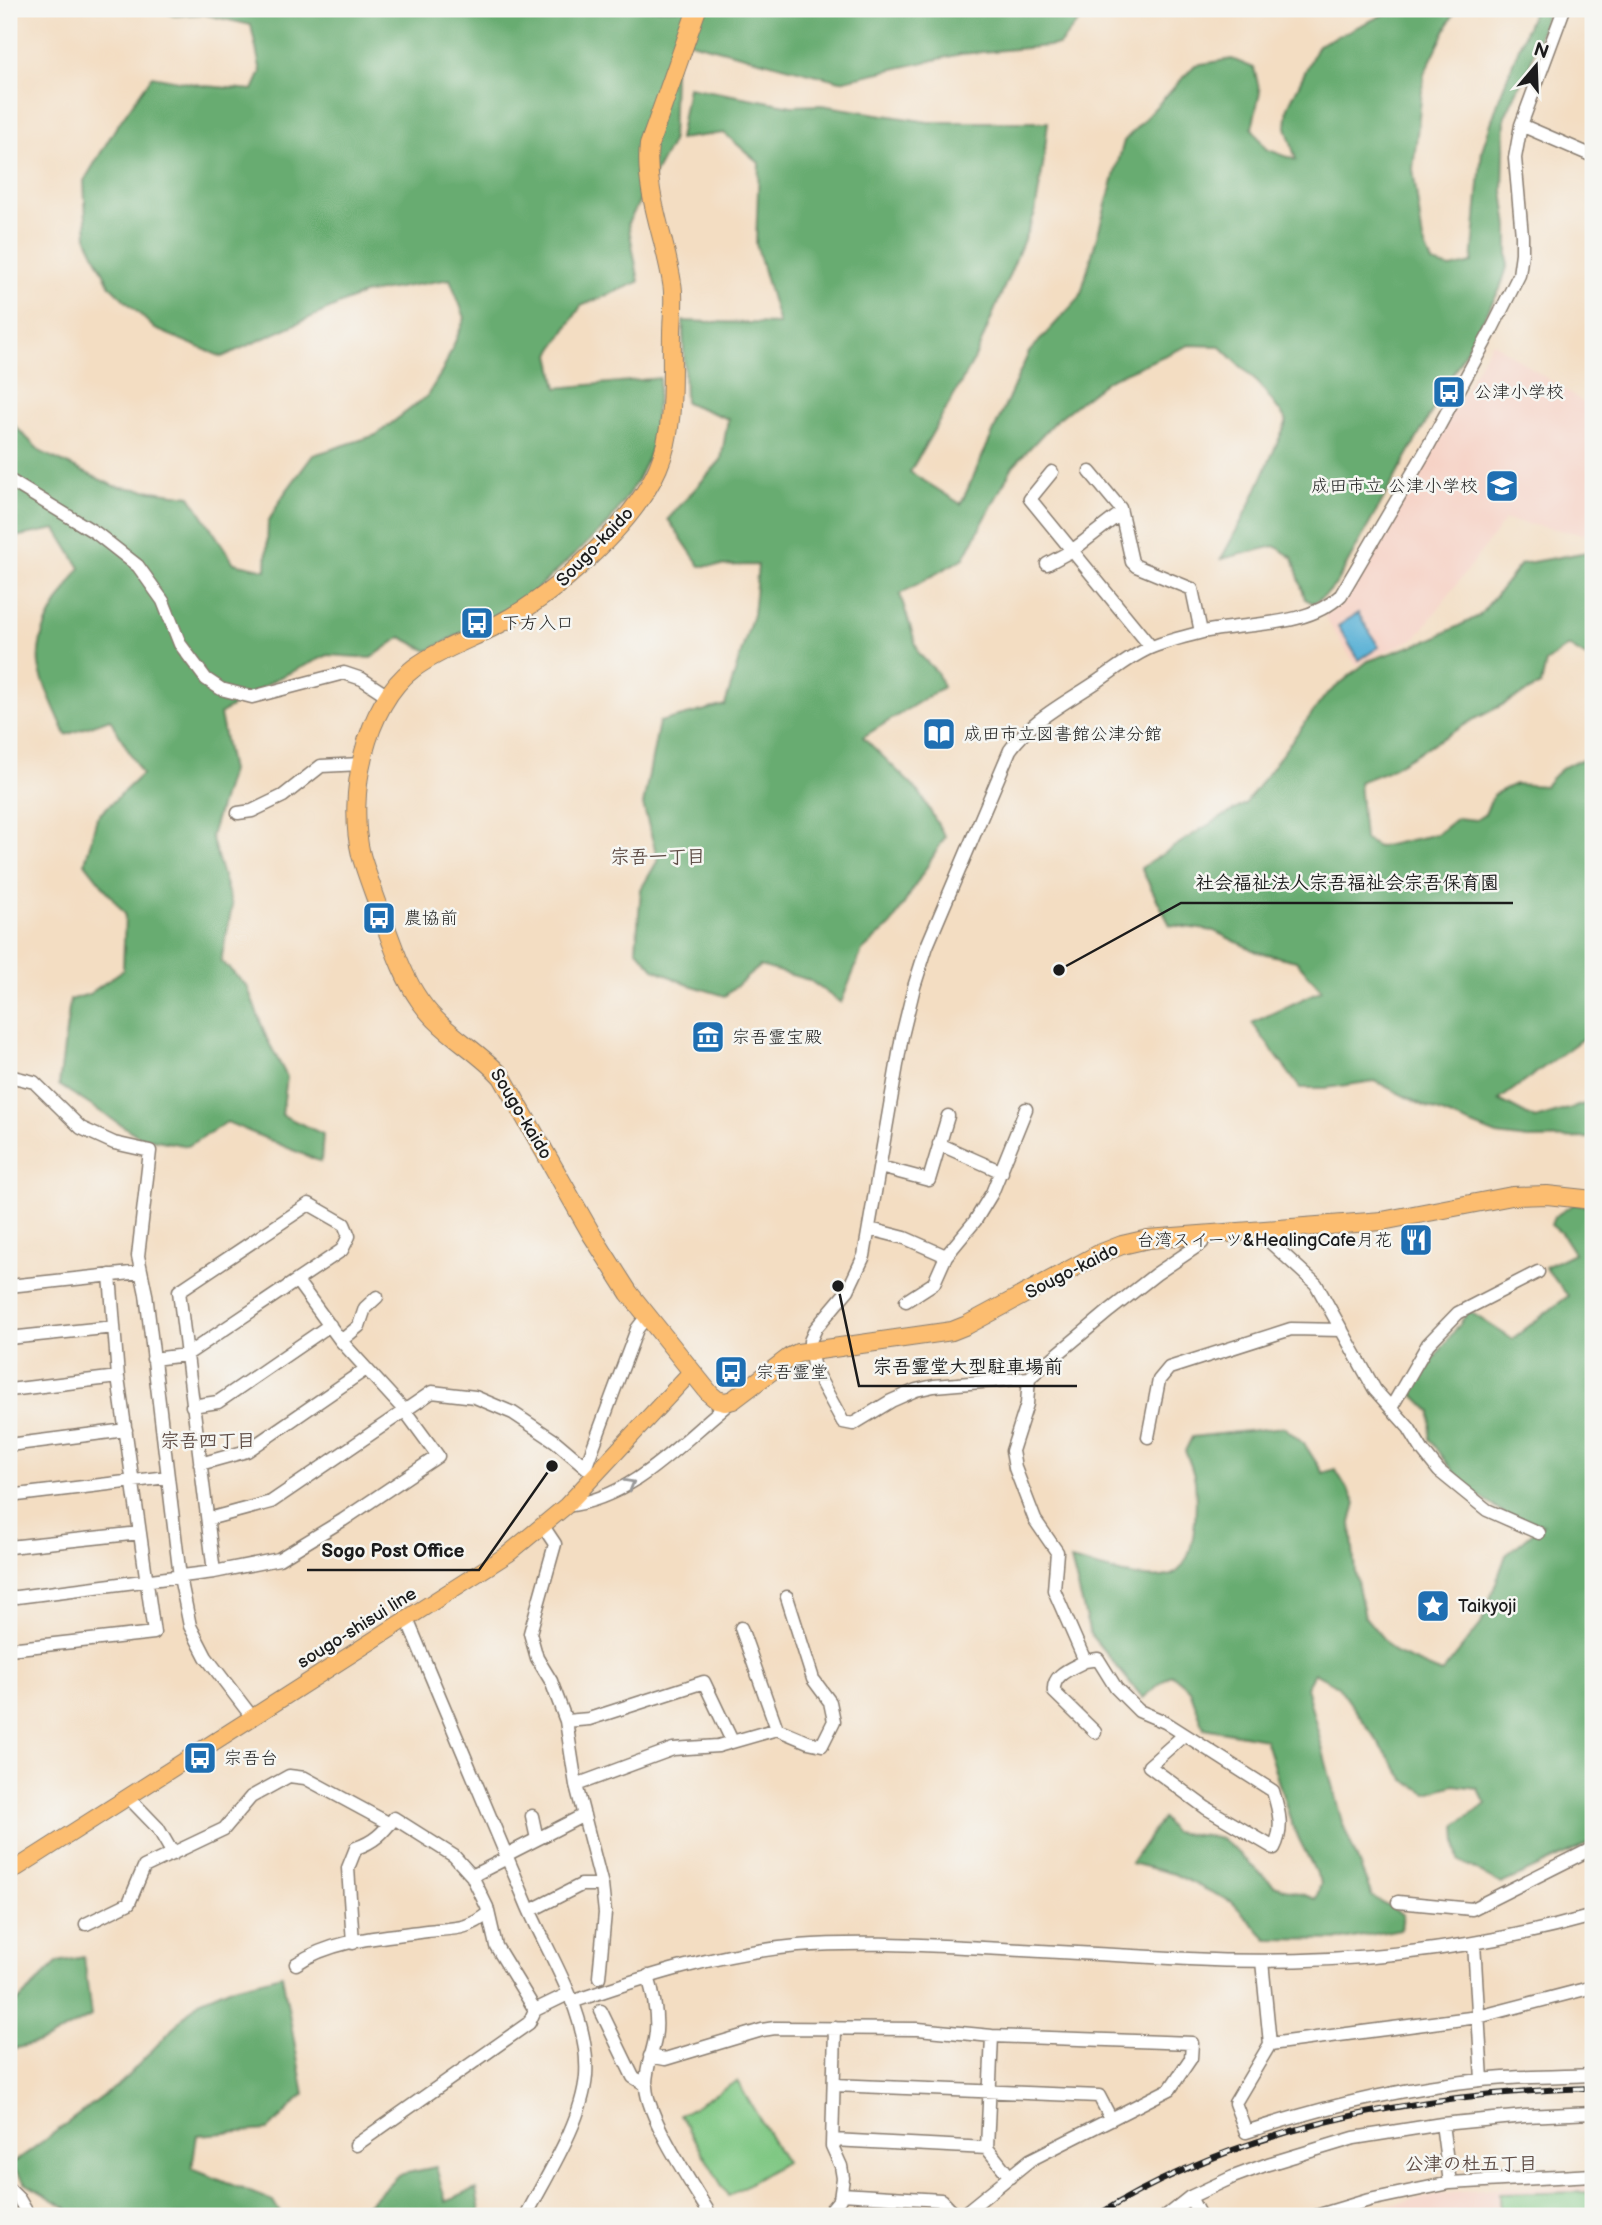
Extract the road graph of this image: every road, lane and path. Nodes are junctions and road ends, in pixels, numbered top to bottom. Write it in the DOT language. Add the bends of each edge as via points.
graph roads {
  1 [pos="697,9"];
  2 [pos="1564,9"];
  3 [pos="1521,125"];
  4 [pos="1593,156"];
  5 [pos="1052,472"];
  6 [pos="1090,472"];
  7 [pos="9,480"];
  8 [pos="1121,513"];
  9 [pos="1073,550"];
  10 [pos="1047,564"];
  11 [pos="1202,632"];
  12 [pos="1152,647"];
  13 [pos="388,696"];
  14 [pos="361,764"];
  15 [pos="239,813"];
  16 [pos="9,1076"];
  17 [pos="1026,1109"];
  18 [pos="948,1116"];
  19 [pos="939,1144"];
  20 [pos="880,1167"];
  21 [pos="1002,1172"];
  22 [pos="1593,1200"];
  23 [pos="870,1229"];
  24 [pos="1257,1230"];
  25 [pos="1203,1235"];
  26 [pos="946,1256"];
  27 [pos="141,1272"];
  28 [pos="1538,1272"];
  29 [pos="110,1275"];
  30 [pos="297,1281"];
  31 [pos="9,1286"];
  32 [pos="377,1297"];
  33 [pos="905,1301"];
  34 [pos="647,1316"];
  35 [pos="330,1325"];
  36 [pos="114,1327"];
  37 [pos="1342,1330"];
  38 [pos="9,1338"];
  39 [pos="341,1341"];
  40 [pos="810,1350"];
  41 [pos="186,1355"];
  42 [pos="153,1359"];
  43 [pos="366,1369"];
  44 [pos="691,1372"];
  45 [pos="118,1377"];
  46 [pos="1029,1378"];
  47 [pos="9,1390"];
  48 [pos="733,1400"];
  49 [pos="192,1406"];
  50 [pos="1391,1408"];
  51 [pos="405,1410"];
  52 [pos="126,1430"];
  53 [pos="1148,1437"];
  54 [pos="9,1445"];
  55 [pos="200,1464"];
  56 [pos="590,1470"];
  57 [pos="167,1477"];
  58 [pos="133,1481"];
  59 [pos="9,1496"];
  60 [pos="566,1506"];
  61 [pos="208,1519"];
  62 [pos="543,1526"];
  63 [pos="140,1533"];
  64 [pos="1539,1533"];
  65 [pos="9,1547"];
  66 [pos="214,1572"];
  67 [pos="180,1577"];
  68 [pos="147,1581"];
  69 [pos="787,1597"];
  70 [pos="9,1598"];
  71 [pos="407,1619"];
  72 [pos="741,1628"];
  73 [pos="9,1649"];
  74 [pos="1085,1661"];
  75 [pos="252,1717"];
  76 [pos="566,1721"];
  77 [pos="777,1729"];
  78 [pos="1095,1732"];
  79 [pos="1184,1735"];
  80 [pos="732,1741"];
  81 [pos="576,1785"];
  82 [pos="128,1797"];
  83 [pos="584,1815"];
  84 [pos="532,1816"];
  85 [pos="390,1824"];
  86 [pos="537,1839"];
  87 [pos="1593,1848"];
  88 [pos="173,1854"];
  89 [pos="507,1856"];
  90 [pos="9,1873"];
  91 [pos="472,1876"];
  92 [pos="602,1885"];
  93 [pos="1398,1902"];
  94 [pos="530,1911"];
  95 [pos="488,1913"];
  96 [pos="1593,1916"];
  97 [pos="86,1924"];
  98 [pos="353,1943"];
  99 [pos="1474,1943"];
  100 [pos="1262,1961"];
  101 [pos="296,1964"];
  102 [pos="648,1976"];
  103 [pos="599,1977"];
  104 [pos="1593,1987"];
  105 [pos="570,1998"];
  106 [pos="535,2010"];
  107 [pos="601,2011"];
  108 [pos="1478,2017"];
  109 [pos="835,2028"];
  110 [pos="992,2036"];
  111 [pos="1270,2044"];
  112 [pos="650,2056"];
  113 [pos="1593,2075"];
  114 [pos="1482,2080"];
  115 [pos="645,2084"];
  116 [pos="834,2085"];
  117 [pos="990,2091"];
  118 [pos="1593,2113"];
  119 [pos="1111,2119"];
  120 [pos="1442,2124"];
  121 [pos="833,2140"];
  122 [pos="356,2145"];
  123 [pos="987,2148"];
  124 [pos="1593,2175"];
  125 [pos="1010,2177"];
  126 [pos="1450,2183"];
  127 [pos="9,2189"];
  128 [pos="841,2194"];
  129 [pos="1190,2197"];
  130 [pos="29,2216"];
  131 [pos="526,2216"];
  132 [pos="710,2216"];
  133 [pos="826,2216"];
  134 [pos="958,2216"];
  135 [pos="1166,2216"];
  136 [pos="1200,2216"];
  137 [pos="1316,2216"];
  1 -- 13 [label="highway, Sougo-kaido" via="649,145 647,166 673,286 669,420 659,467 633,509 553,590 415,667"];
  2 -- 3 [label="street"];
  3 -- 4 [label="street"];
  3 -- 11 [label="street" via="1515,158 1522,236 1518,275 1425,452 1341,595 1313,613"];
  5 -- 9 [label="street" via="1030,499"];
  6 -- 8 [label="street"];
  7 -- 13 [label="street" via="96,533 138,566 163,601 180,644 206,679 221,689 252,696 344,673 362,678"];
  8 -- 9 [label="street"];
  8 -- 11 [label="street" via="1132,562 1192,589"];
  9 -- 10 [label="street"];
  9 -- 12 [label="street"];
  11 -- 12 [label="street"];
  12 -- 20 [label="street" via="1034,724 1002,766 927,946 902,1036"];
  13 -- 14 [label="highway, Sougo-kaido"];
  14 -- 15 [label="street" via="321,766 283,796"];
  14 -- 34 [label="highway, Sougo-kaido" via="357,797 361,855 393,946 417,997 442,1027 487,1059 502,1077 592,1235"];
  16 -- 27 [label="street" via="34,1082 81,1128 114,1143 150,1151 138,1256"];
  17 -- 21 [label="street"];
  18 -- 19 [label="street"];
  19 -- 20 [label="street" via="929,1180"];
  19 -- 21 [label="street"];
  20 -- 23 [label="street"];
  21 -- 26 [label="street" via="975,1221"];
  22 -- 24 [label="highway, Sougo-kaido" via="1512,1196 1382,1220"];
  23 -- 26 [label="street"];
  23 -- 40 [label="street" via="855,1276 817,1328"];
  24 -- 25 [label="highway, Sougo-kaido"];
  24 -- 37 [label="street" via="1316,1284"];
  25 -- 40 [label="highway, Sougo-kaido" via="1122,1245 952,1331"];
  25 -- 46 [label="street" via="1202,1243 1128,1296"];
  26 -- 33 [label="street" via="934,1283"];
  27 -- 29 [label="street"];
  27 -- 42 [label="street"];
  28 -- 50 [label="street" via="1458,1313 1428,1344"];
  29 -- 31 [label="street"];
  29 -- 36 [label="street"];
  30 -- 35 [label="street"];
  30 -- 41 [label="street"];
  30 -- 41 [label="street" via="342,1250 349,1236 344,1224 309,1204 179,1291"];
  32 -- 39 [label="street" via="365,1308 359,1326"];
  34 -- 44 [label="highway, Sougo-kaido"];
  34 -- 56 [label="street" via="637,1329"];
  35 -- 39 [label="street"];
  35 -- 49 [label="street" via="218,1402"];
  36 -- 38 [label="street"];
  36 -- 45 [label="street"];
  37 -- 50 [label="street" via="1368,1380"];
  37 -- 53 [label="street" via="1291,1329 1169,1368 1159,1380"];
  39 -- 43 [label="street"];
  40 -- 46 [label="street" via="814,1369 843,1422 853,1424 916,1390"];
  40 -- 48 [label="highway, Sougo-kaido" via="790,1357"];
  41 -- 42 [label="street"];
  41 -- 49 [label="street"];
  42 -- 57 [label="street"];
  43 -- 51 [label="street"];
  43 -- 55 [label="street" via="247,1451"];
  44 -- 48 [label="highway, Sougo-kaido" via="717,1400"];
  44 -- 56 [label="main road, sougo-shisui line"];
  45 -- 47 [label="street"];
  45 -- 52 [label="street"];
  46 -- 74 [label="street" via="1027,1404 1012,1451 1015,1468 1035,1520 1057,1552 1054,1590"];
  60 -- 48 [label="street, one-way" via="606,1497 643,1476"];
  49 -- 55 [label="street"];
  50 -- 64 [label="street" via="1439,1471 1461,1490 1487,1510"];
  51 -- 56 [label="street" via="432,1392 475,1397 513,1413"];
  51 -- 61 [label="street" via="271,1502"];
  51 -- 66 [label="street" via="438,1456 279,1559"];
  52 -- 54 [label="street"];
  52 -- 58 [label="street"];
  55 -- 61 [label="street"];
  56 -- 60 [label="main road, sougo-shisui line"];
  57 -- 58 [label="street"];
  57 -- 67 [label="street"];
  58 -- 59 [label="street"];
  58 -- 63 [label="street"];
  60 -- 62 [label="main road, sougo-shisui line"];
  61 -- 66 [label="street"];
  62 -- 71 [label="main road, sougo-shisui line"];
  62 -- 76 [label="street" via="555,1544 530,1633"];
  63 -- 65 [label="street"];
  63 -- 68 [label="street"];
  66 -- 67 [label="street"];
  67 -- 68 [label="street"];
  67 -- 75 [label="street" via="190,1626 206,1657"];
  68 -- 70 [label="street"];
  68 -- 73 [label="street" via="154,1633"];
  69 -- 77 [label="street" via="813,1679 830,1702 834,1721 822,1745"];
  71 -- 75 [label="main road, sougo-shisui line"];
  71 -- 89 [label="street"];
  72 -- 77 [label="street"];
  74 -- 78 [label="street" via="1058,1676 1054,1692"];
  74 -- 79 [label="street" via="1098,1659 1116,1688 1139,1711"];
  75 -- 82 [label="main road, sougo-shisui line"];
  76 -- 80 [label="street" via="589,1719 704,1682"];
  76 -- 81 [label="street"];
  77 -- 80 [label="street"];
  79 -- 79 [label="street" via="1273,1791 1281,1834 1274,1848 1206,1808 1149,1766"];
  80 -- 81 [label="street" via="673,1749"];
  81 -- 83 [label="street"];
  82 -- 88 [label="street" via="158,1828"];
  82 -- 90 [label="main road, sougo-shisui line"];
  83 -- 86 [label="street"];
  83 -- 92 [label="street"];
  84 -- 86 [label="street"];
  85 -- 88 [label="street" via="305,1778 289,1776 251,1797 225,1829"];
  85 -- 91 [label="street" via="394,1818 414,1829 454,1856"];
  85 -- 98 [label="street" via="371,1843 356,1848 348,1864"];
  86 -- 89 [label="street"];
  87 -- 93 [label="street" via="1472,1909"];
  88 -- 97 [label="street" via="145,1867 129,1903"];
  89 -- 91 [label="street"];
  89 -- 94 [label="street"];
  91 -- 95 [label="street"];
  92 -- 94 [label="street" via="581,1885"];
  92 -- 103 [label="street" via="605,1913"];
  94 -- 105 [label="street"];
  95 -- 98 [label="street" via="454,1930"];
  95 -- 106 [label="street" via="496,1946"];
  96 -- 99 [label="street"];
  98 -- 101 [label="street" via="333,1946"];
  99 -- 100 [label="street" via="1406,1954"];
  99 -- 108 [label="street"];
  100 -- 102 [label="street" via="848,1943 748,1952"];
  100 -- 111 [label="street"];
  102 -- 105 [label="street"];
  102 -- 112 [label="street" via="656,2027"];
  104 -- 108 [label="street"];
  105 -- 106 [label="street"];
  105 -- 131 [label="street" via="585,2046 583,2094"];
  106 -- 122 [label="street" via="529,2023"];
  107 -- 115 [label="street" via="633,2077"];
  108 -- 111 [label="street"];
  108 -- 114 [label="street"];
  109 -- 110 [label="street"];
  109 -- 112 [label="street" via="762,2030 665,2059"];
  109 -- 116 [label="street"];
  110 -- 117 [label="street"];
  110 -- 119 [label="street" via="1192,2043 1191,2059 1170,2089"];
  111 -- 114 [label="street" via="1235,2103 1246,2132 1311,2110"];
  112 -- 115 [label="street"];
  113 -- 114 [label="street"];
  115 -- 132 [label="street" via="653,2112"];
  116 -- 117 [label="street"];
  116 -- 121 [label="street"];
  117 -- 119 [label="street" via="1099,2096"];
  117 -- 123 [label="street"];
  118 -- 120 [label="street"];
  119 -- 125 [label="street" via="1030,2160"];
  120 -- 126 [label="street"];
  120 -- 129 [label="street" via="1354,2138 1268,2164"];
  121 -- 123 [label="street"];
  121 -- 128 [label="street" via="843,2178"];
  123 -- 125 [label="street"];
  124 -- 126 [label="street"];
  125 -- 134 [label="street"];
  126 -- 137 [label="street"];
  127 -- 130 [label="street"];
  128 -- 133 [label="street"];
  128 -- 134 [label="street" via="941,2200"];
  129 -- 135 [label="street"];
  129 -- 136 [label="street"];
}
